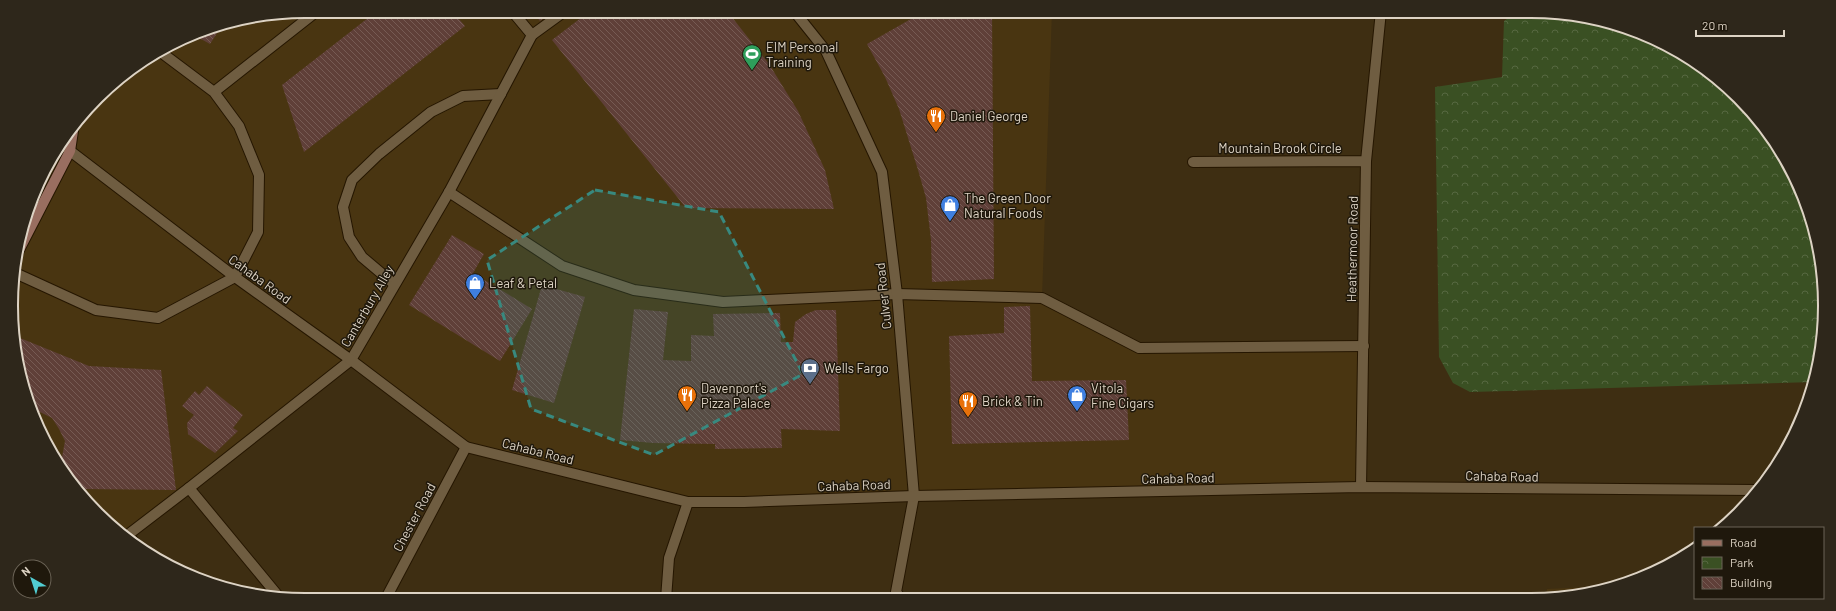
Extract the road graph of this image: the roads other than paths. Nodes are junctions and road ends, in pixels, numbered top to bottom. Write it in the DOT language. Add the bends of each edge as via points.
graph roads {
  1 [pos="308,18"];
  2 [pos="518,18"];
  3 [pos="555,18"];
  4 [pos="800,18"];
  5 [pos="1380,18"];
  6 [pos="532,35"];
  7 [pos="165,55"];
  8 [pos="214,92"];
  9 [pos="501,94"];
  10 [pos="72,137"];
  11 [pos="65,147"];
  12 [pos="70,151"];
  13 [pos="1366,161"];
  14 [pos="1193,162"];
  15 [pos="449,192"];
  16 [pos="27,234"];
  17 [pos="20,275"];
  18 [pos="235,277"];
  19 [pos="394,284"];
  20 [pos="897,294"];
  21 [pos="1364,346"];
  22 [pos="350,360"];
  23 [pos="466,447"];
  24 [pos="1361,487"];
  25 [pos="189,488"];
  26 [pos="1751,490"];
  27 [pos="914,496"];
  28 [pos="688,502"];
  29 [pos="130,534"];
  30 [pos="275,591"];
  31 [pos="389,593"];
  32 [pos="666,593"];
  33 [pos="897,593"];
  1 -- 8 [label="street"];
  2 -- 6 [label="street"];
  3 -- 6 [label="street"];
  4 -- 20 [label="street, Culver Road" via="826,51 882,172"];
  5 -- 13 [label="street, Heathermoor Road"];
  6 -- 9 [label="street, Canterbury Alley"];
  7 -- 8 [label="street"];
  8 -- 18 [label="street" via="239,126 259,175 258,232"];
  9 -- 15 [label="street, Canterbury Alley"];
  9 -- 19 [label="street" via="463,96 431,112 379,154 352,180 343,207 349,237 362,257"];
  10 -- 12 [label="main road"];
  11 -- 12 [label="street, Cahaba Road"];
  12 -- 16 [label="main road"];
  12 -- 18 [label="street, Cahaba Road"];
  13 -- 14 [label="street, Mountain Brook Circle"];
  13 -- 21 [label="street, Heathermoor Road"];
  15 -- 19 [label="street, Canterbury Alley"];
  15 -- 20 [label="street" via="562,266 634,290 723,302"];
  17 -- 18 [label="street" via="96,310 158,318"];
  18 -- 22 [label="street, Cahaba Road"];
  19 -- 22 [label="street, Canterbury Alley"];
  20 -- 21 [label="street" via="1042,298 1139,348"];
  20 -- 27 [label="street, Culver Road"];
  21 -- 24 [label="street, Heathermoor Road"];
  22 -- 23 [label="street, Cahaba Road"];
  22 -- 25 [label="street, Canterbury Alley"];
  23 -- 28 [label="street, Cahaba Road"];
  23 -- 31 [label="street, Chester Road"];
  24 -- 26 [label="street, Cahaba Road"];
  24 -- 27 [label="street, Cahaba Road"];
  25 -- 29 [label="street, Canterbury Alley"];
  25 -- 30 [label="street"];
  27 -- 28 [label="street, Cahaba Road"];
  27 -- 33 [label="street, Culver Road"];
  28 -- 32 [label="street" via="669,558"];
}
